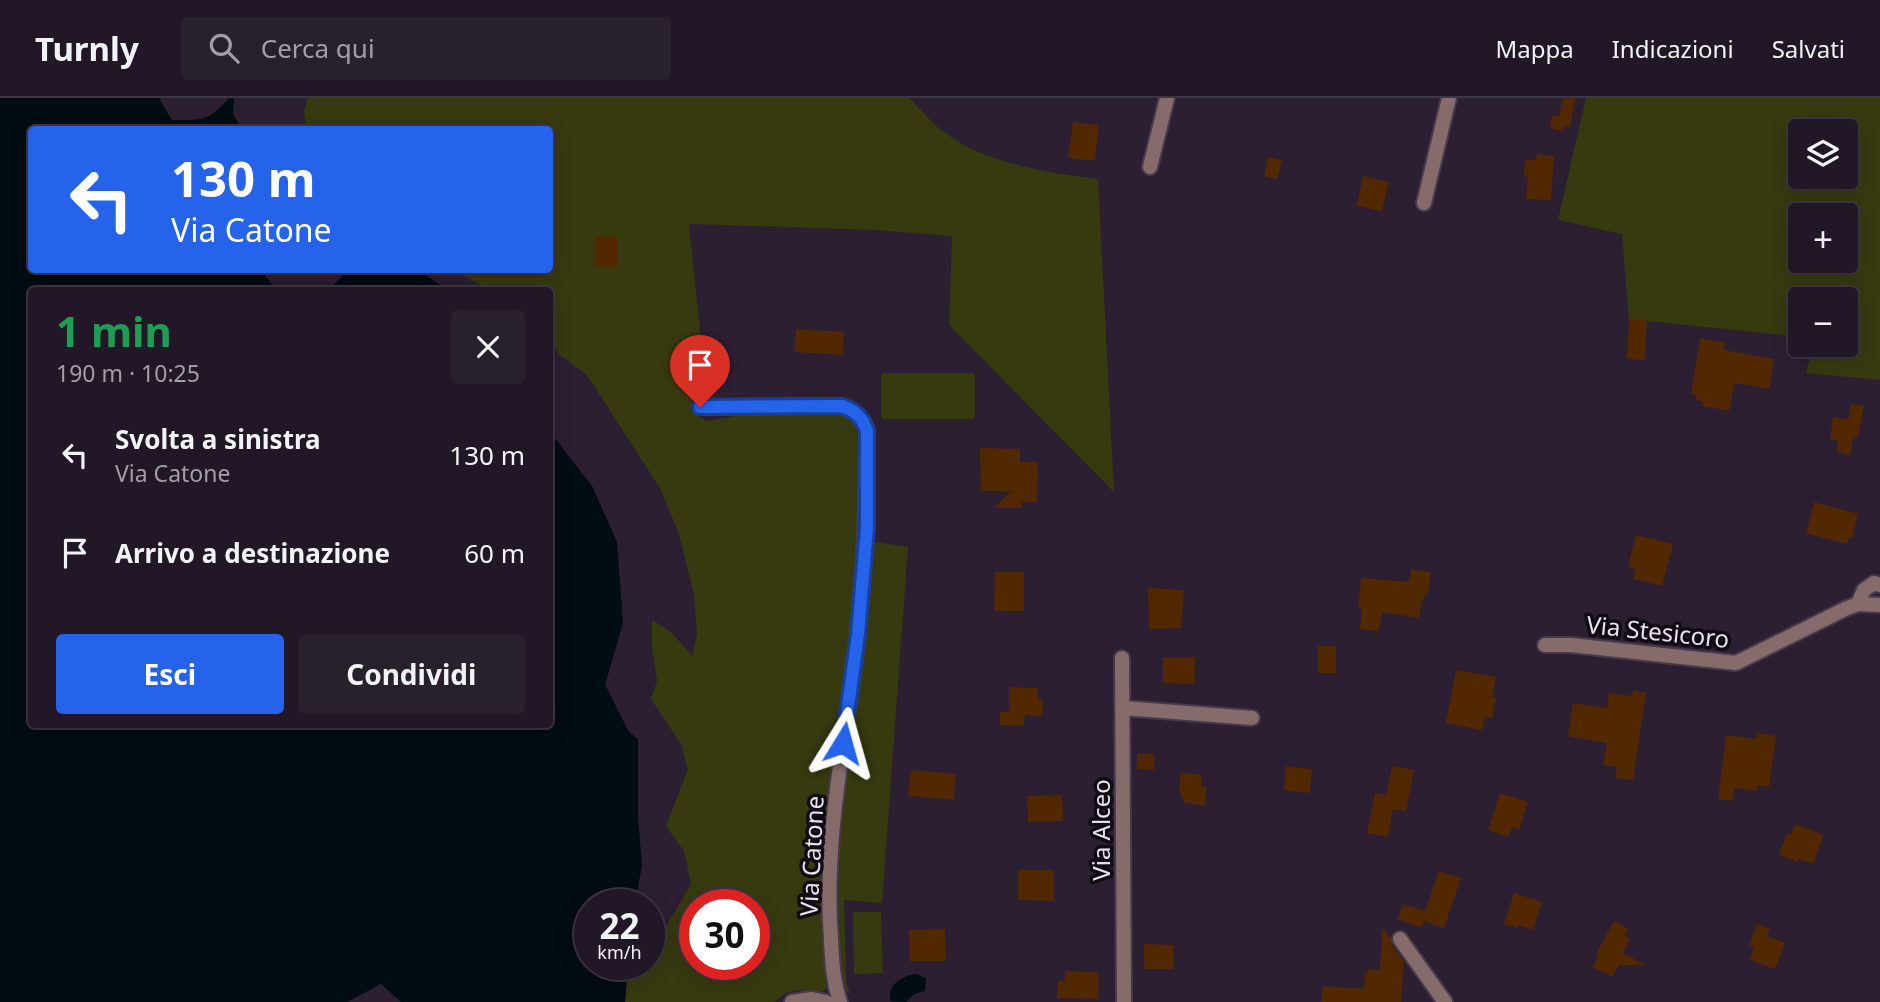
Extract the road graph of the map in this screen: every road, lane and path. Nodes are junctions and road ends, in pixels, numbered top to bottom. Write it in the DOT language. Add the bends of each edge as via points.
graph roads {
  1 [pos="1167,98"];
  2 [pos="1449,98"];
  3 [pos="1150,167"];
  4 [pos="1424,203"];
  5 [pos="700,407"];
  6 [pos="1880,584"];
  7 [pos="1858,604"];
  8 [pos="1880,605"];
  9 [pos="1545,645"];
  10 [pos="1122,658"];
  11 [pos="1123,708"];
  12 [pos="1252,719"];
  13 [pos="1400,939"];
  14 [pos="792,1002"];
  15 [pos="826,1002"];
  16 [pos="840,1002"];
  17 [pos="1124,1002"];
  18 [pos="1445,1002"];
  1 -- 3 [label="street"];
  2 -- 4 [label="street"];
  5 -- 16 [label="street, Via Catone" via="842,406 862,419 867,431 867,527 858,634 831,824 830,924 834,985"];
  6 -- 7 [label="street" via="1864,590"];
  7 -- 8 [label="street, Via Stesicoro"];
  7 -- 9 [label="street, Via Stesicoro" via="1737,663"];
  10 -- 11 [label="street, Via Alceo"];
  11 -- 12 [label="street"];
  11 -- 17 [label="street, Via Alceo"];
  13 -- 18 [label="street"];
  14 -- 15 [label="street"];
}
